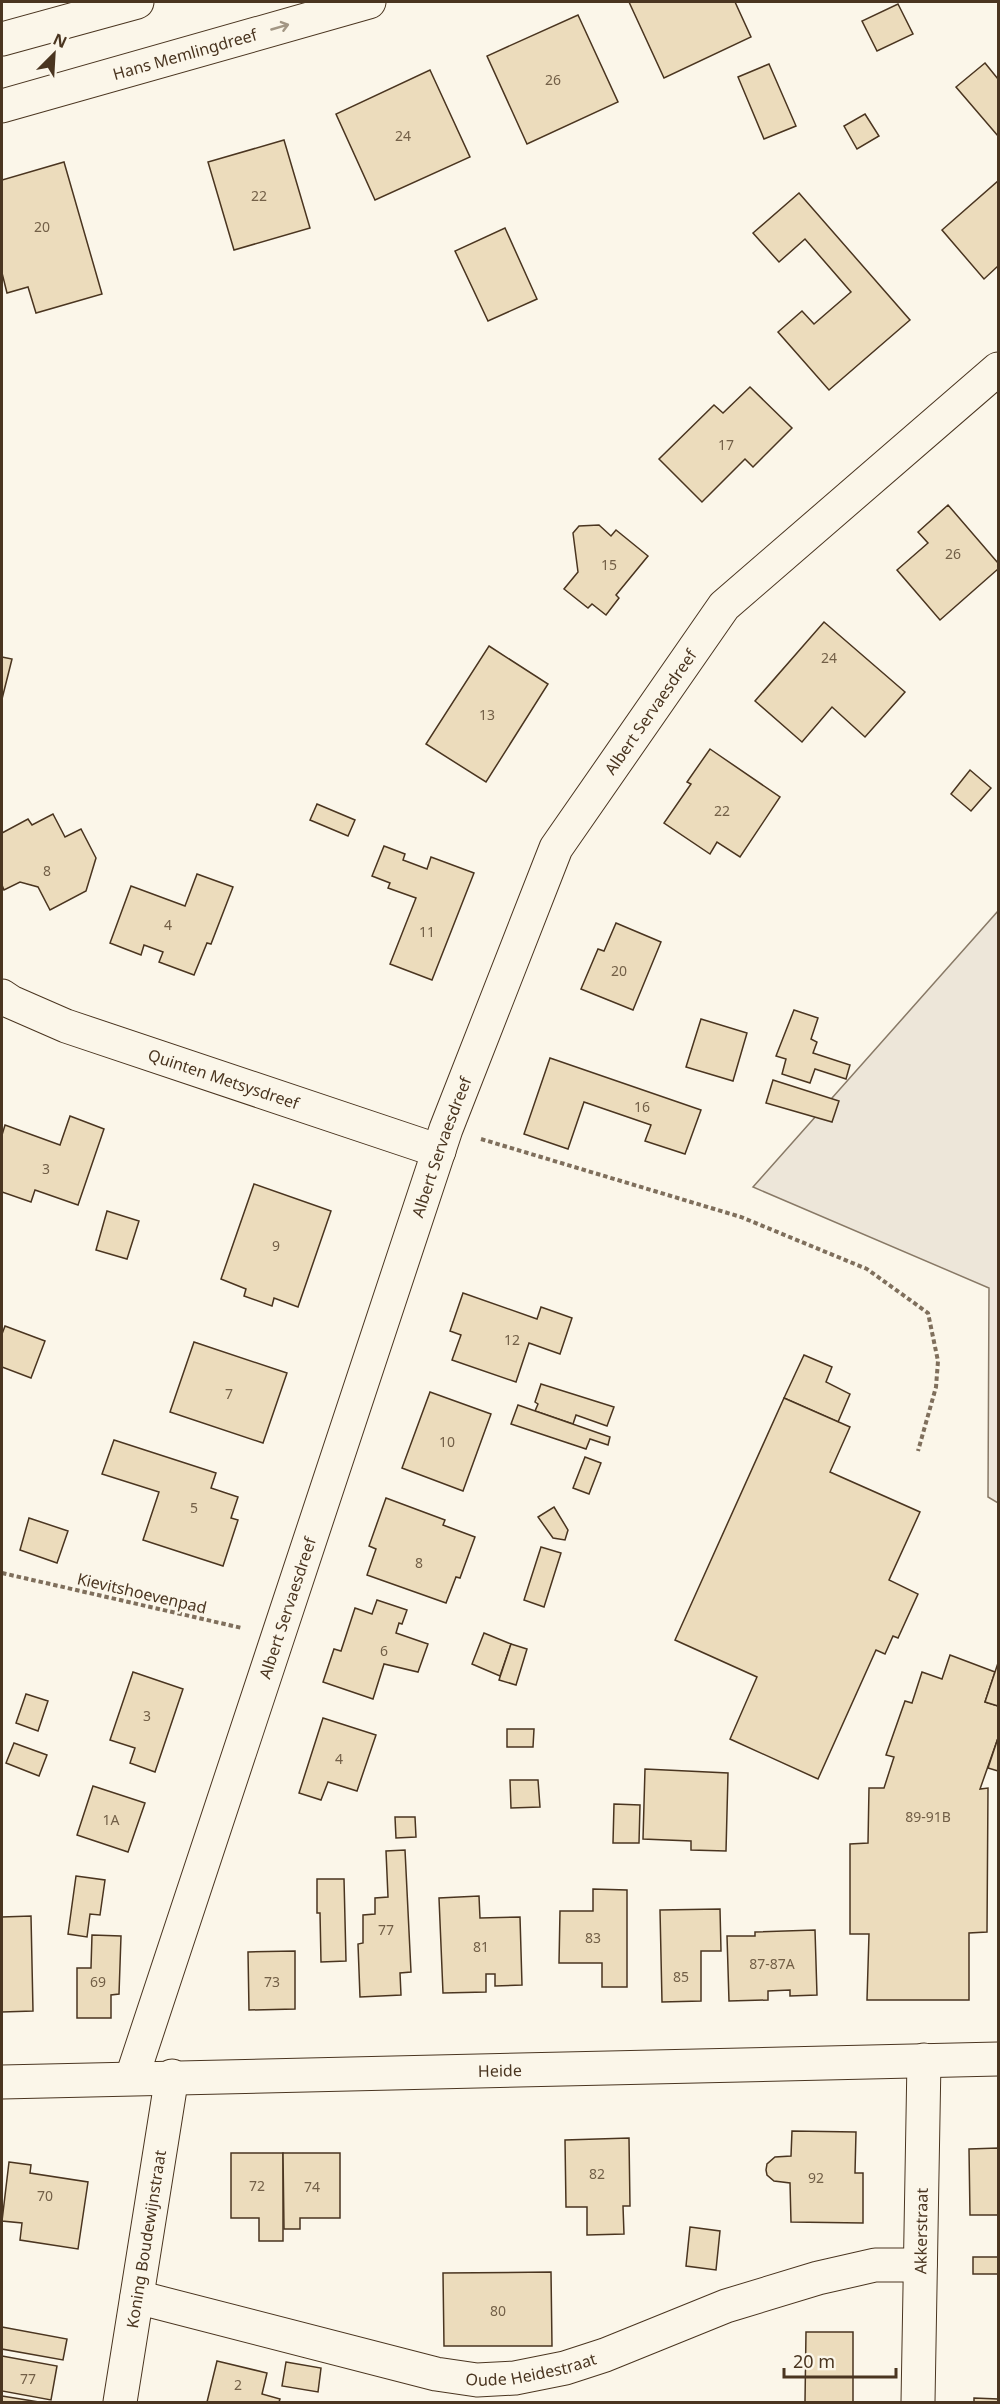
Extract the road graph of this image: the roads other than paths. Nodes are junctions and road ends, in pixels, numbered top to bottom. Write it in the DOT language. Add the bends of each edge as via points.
graph roads {
  1 [pos="136,2"];
  2 [pos="369,2"];
  3 [pos="2,39"];
  4 [pos="2,106"];
  5 [pos="999,369"];
  6 [pos="5,1000"];
  7 [pos="442,1140"];
  8 [pos="999,2059"];
  9 [pos="924,2060"];
  10 [pos="172,2076"];
  11 [pos="132,2077"];
  12 [pos="2,2082"];
  13 [pos="920,2265"];
  14 [pos="137,2297"];
  15 [pos="120,2403"];
  16 [pos="918,2403"];
  1 -- 3 [label="street"];
  4 -- 2 [label="street, Hans Memlingdreef, one-way"];
  5 -- 7 [label="street, Albert Servaesdreef" via="724,606 556,848"];
  6 -- 7 [label="street, Quinten Metsysdreef" via="66,1026"];
  7 -- 11 [label="street, Albert Servaesdreef"];
  8 -- 9 [label="street, Heide"];
  9 -- 10 [label="street, Heide"];
  9 -- 13 [label="street, Akkerstraat"];
  10 -- 11 [label="street, Heide"];
  10 -- 14 [label="street, Koning Boudewijnstraat"];
  11 -- 12 [label="street, Heide"];
  13 -- 14 [label="street, Oude Heidestraat" via="875,2265 818,2278 726,2306 585,2362 506,2379 477,2380 436,2374"];
  13 -- 16 [label="street, Akkerstraat"];
  14 -- 15 [label="street, Koning Boudewijnstraat"];
}
